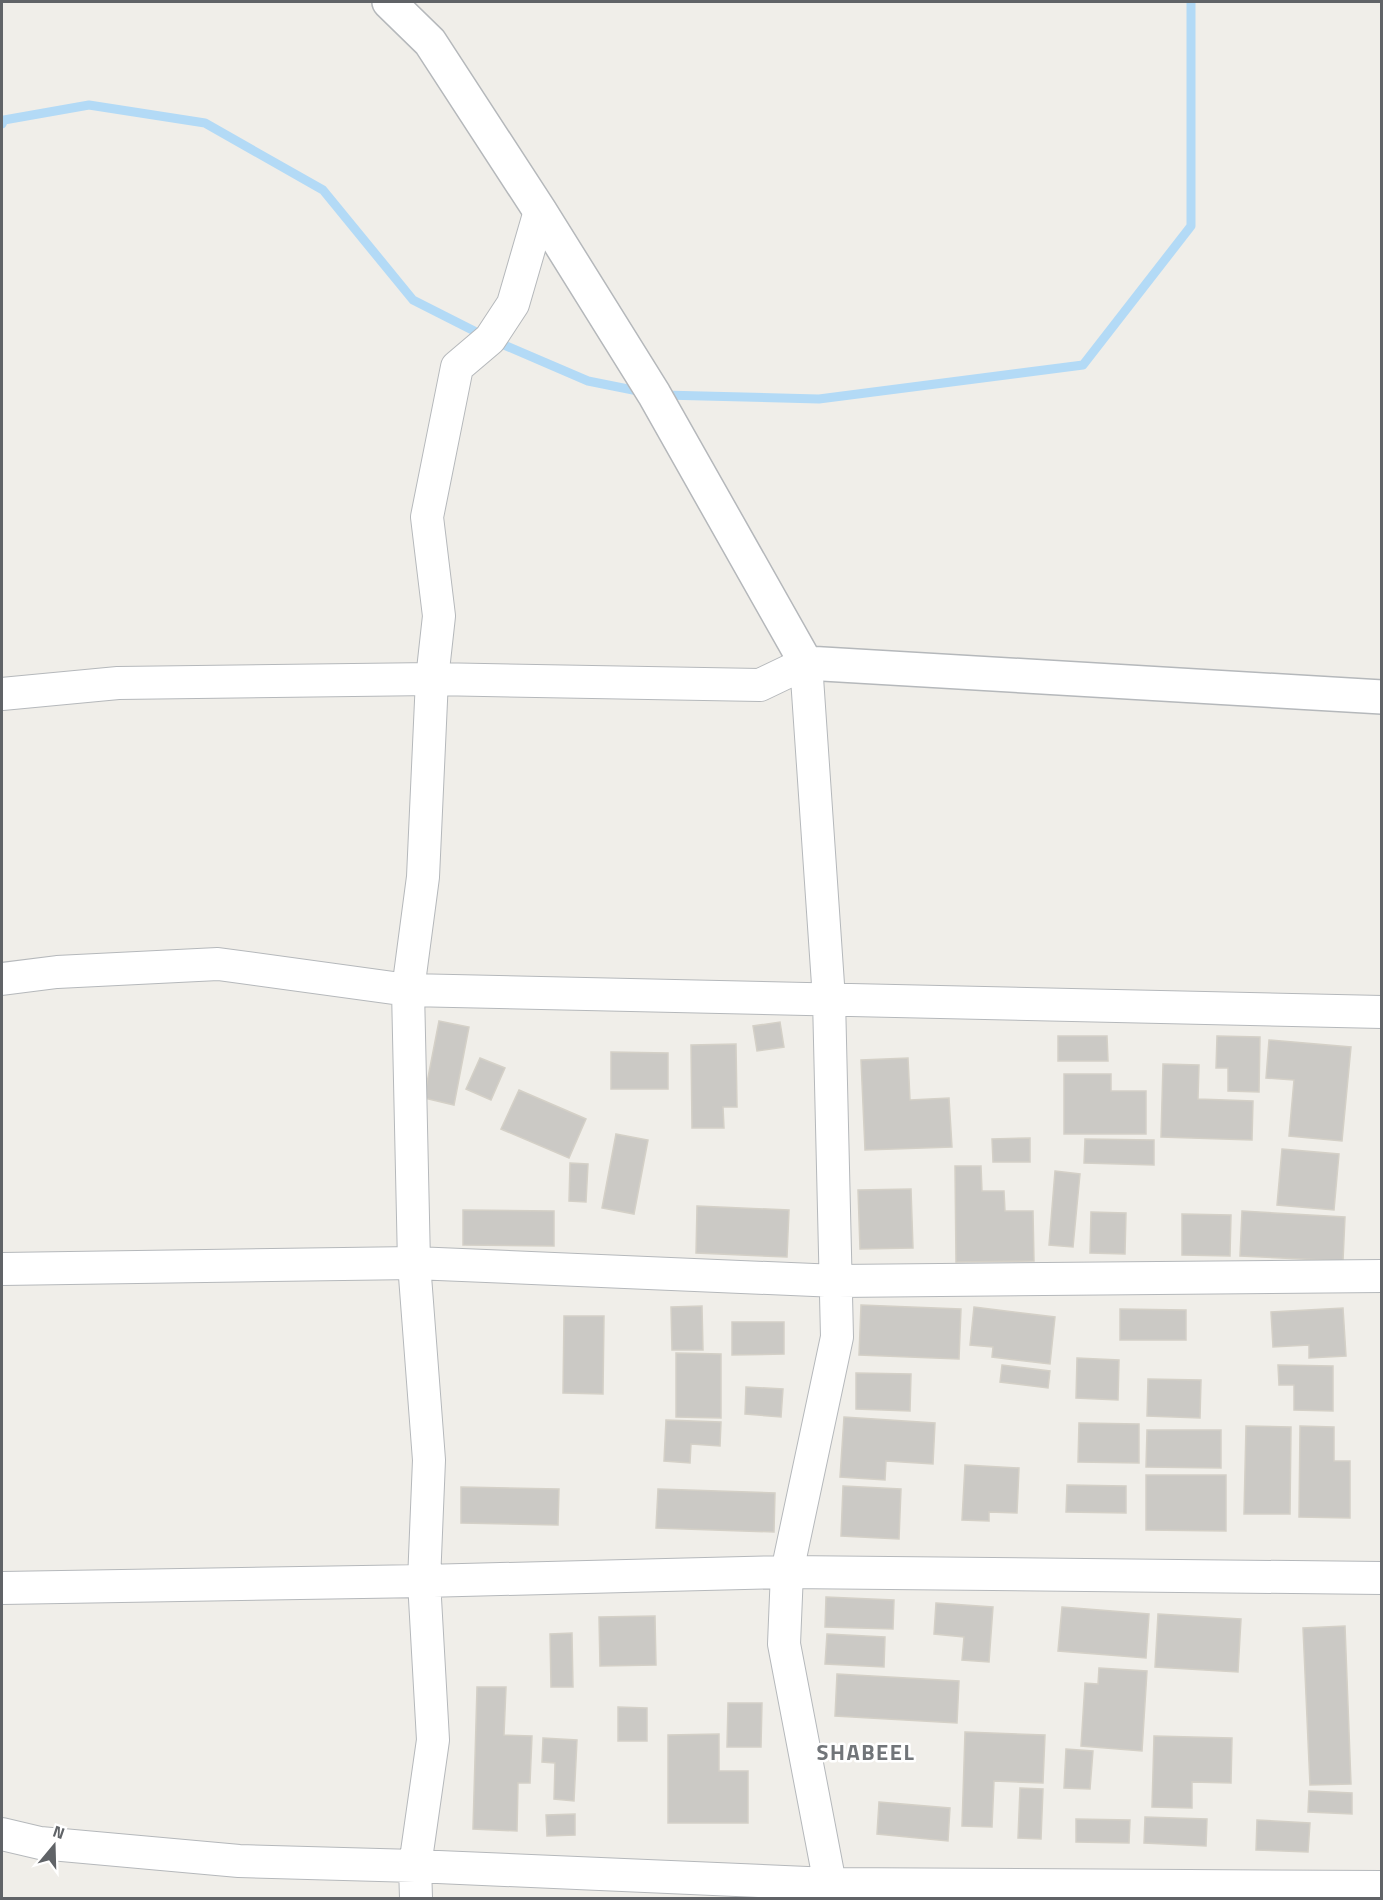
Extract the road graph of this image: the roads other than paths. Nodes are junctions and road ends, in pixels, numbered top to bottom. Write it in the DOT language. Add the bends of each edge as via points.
graph roads {
  1 [pos="389,2"];
  2 [pos="540,211"];
  3 [pos="806,663"];
  4 [pos="432,679"];
  5 [pos="2,694"];
  6 [pos="1382,697"];
  7 [pos="2,979"];
  8 [pos="408,990"];
  9 [pos="829,999"];
  10 [pos="1382,1012"];
  11 [pos="414,1263"];
  12 [pos="2,1269"];
  13 [pos="1382,1276"];
  14 [pos="837,1281"];
  15 [pos="787,1572"];
  16 [pos="1382,1578"];
  17 [pos="424,1581"];
  18 [pos="2,1588"];
  19 [pos="2,1834"];
  20 [pos="415,1866"];
  21 [pos="1382,1887"];
  22 [pos="830,1891"];
  23 [pos="416,1899"];
  1 -- 2 [label="street" via="430,42"];
  2 -- 3 [label="street" via="654,394"];
  2 -- 4 [label="street" via="513,304 490,339 458,367 427,517 440,616"];
  3 -- 4 [label="street" via="760,685"];
  3 -- 6 [label="street"];
  3 -- 9 [label="street"];
  4 -- 5 [label="street" via="118,683"];
  4 -- 8 [label="street" via="423,877"];
  7 -- 8 [label="street" via="57,972 218,964"];
  8 -- 9 [label="street"];
  8 -- 11 [label="street"];
  9 -- 10 [label="street"];
  9 -- 14 [label="street"];
  11 -- 12 [label="street"];
  11 -- 14 [label="street"];
  11 -- 17 [label="street" via="429,1460"];
  13 -- 14 [label="street"];
  14 -- 15 [label="street" via="837,1337"];
  15 -- 16 [label="street"];
  15 -- 17 [label="street"];
  15 -- 22 [label="street" via="784,1644"];
  17 -- 18 [label="street"];
  17 -- 20 [label="street" via="433,1740"];
  19 -- 20 [label="street" via="40,1843 238,1861"];
  20 -- 22 [label="street"];
  20 -- 23 [label="street"];
  21 -- 22 [label="street"];
}
